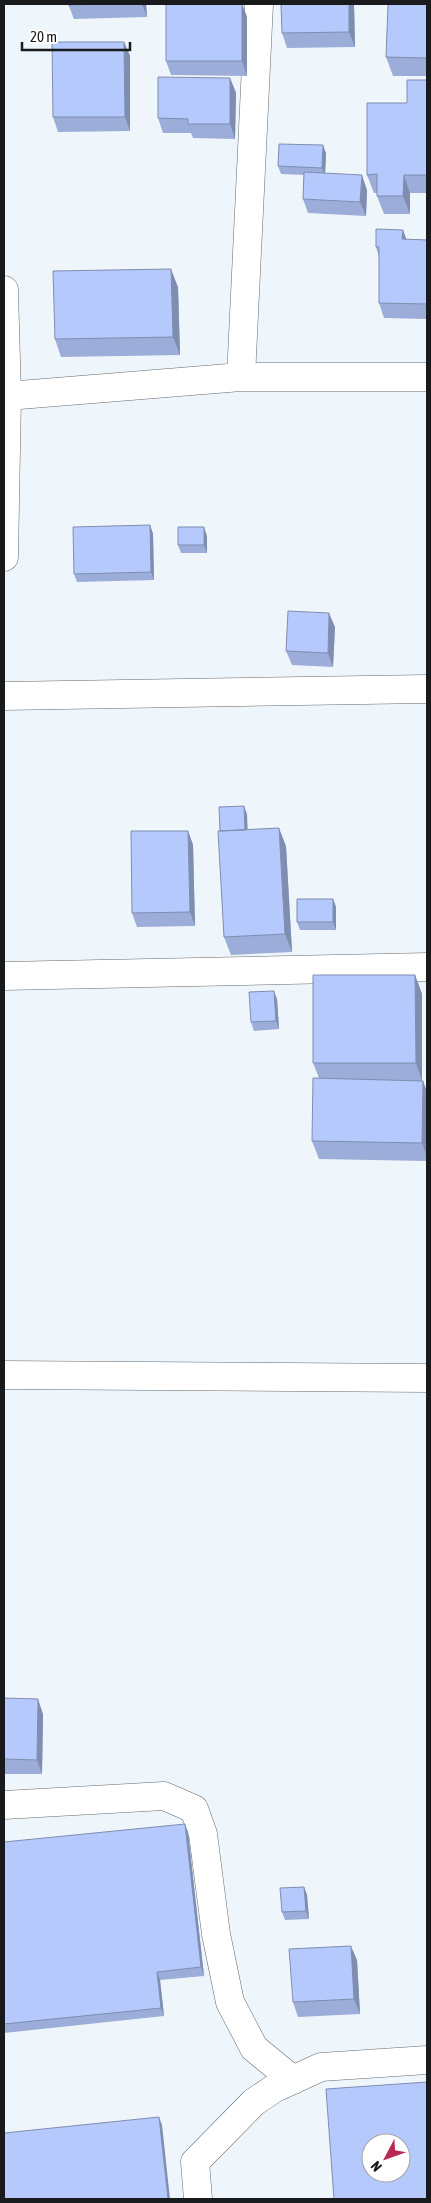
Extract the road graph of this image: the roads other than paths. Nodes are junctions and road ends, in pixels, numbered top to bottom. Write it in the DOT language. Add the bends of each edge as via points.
graph roads {
  1 [pos="259,4"];
  2 [pos="4,290"];
  3 [pos="242,377"];
  4 [pos="427,377"];
  5 [pos="7,396"];
  6 [pos="4,557"];
  7 [pos="427,689"];
  8 [pos="4,696"];
  9 [pos="427,967"];
  10 [pos="4,976"];
  11 [pos="4,1375"];
  12 [pos="427,1378"];
  13 [pos="4,1805"];
  14 [pos="427,2060"];
  15 [pos="293,2080"];
  16 [pos="198,2199"];
  1 -- 3 [label="street"];
  2 -- 5 [label="street"];
  3 -- 4 [label="street"];
  3 -- 5 [label="street"];
  5 -- 6 [label="street"];
  7 -- 8 [label="street"];
  9 -- 10 [label="street"];
  11 -- 12 [label="street"];
  13 -- 15 [label="street" via="164,1796 194,1809 203,1834 216,1934 230,2002 254,2048"];
  14 -- 15 [label="street" via="321,2067"];
  15 -- 16 [label="street" via="254,2102 195,2162"];
}
